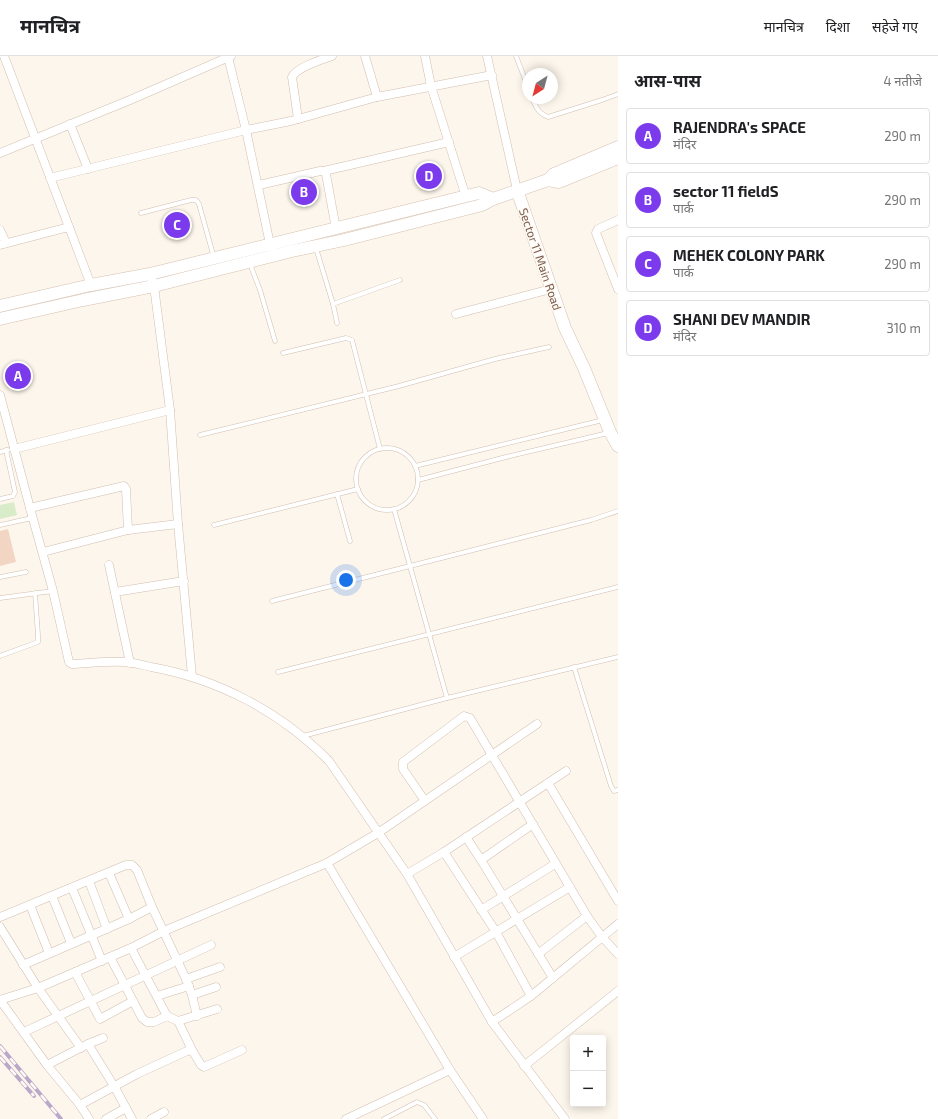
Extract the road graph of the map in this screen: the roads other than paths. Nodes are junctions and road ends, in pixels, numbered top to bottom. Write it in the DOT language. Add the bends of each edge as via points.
graph roads {
  1 [pos="4,56"];
  2 [pos="332,56"];
  3 [pos="365,56"];
  4 [pos="425,56"];
  5 [pos="487,56"];
  6 [pos="516,56"];
  7 [pos="229,57"];
  8 [pos="522,72"];
  9 [pos="492,74"];
  10 [pos="431,86"];
  11 [pos="618,94"];
  12 [pos="376,97"];
  13 [pos="534,104"];
  14 [pos="298,119"];
  15 [pos="70,124"];
  16 [pos="246,130"];
  17 [pos="35,138"];
  18 [pos="449,142"];
  19 [pos="618,147"];
  20 [pos="0,153"];
  21 [pos="618,158"];
  22 [pos="88,169"];
  23 [pos="324,171"];
  24 [pos="50,178"];
  25 [pos="548,180"];
  26 [pos="259,185"];
  27 [pos="517,190"];
  28 [pos="466,197"];
  29 [pos="493,199"];
  30 [pos="141,212"];
  31 [pos="618,220"];
  32 [pos="69,227"];
  33 [pos="336,229"];
  34 [pos="0,230"];
  35 [pos="3,244"];
  36 [pos="316,246"];
  37 [pos="272,250"];
  38 [pos="214,258"];
  39 [pos="249,262"];
  40 [pos="152,280"];
  41 [pos="400,280"];
  42 [pos="91,285"];
  43 [pos="551,288"];
  44 [pos="618,289"];
  45 [pos="333,304"];
  46 [pos="0,306"];
  47 [pos="456,314"];
  48 [pos="0,319"];
  49 [pos="337,323"];
  50 [pos="275,341"];
  51 [pos="549,347"];
  52 [pos="283,353"];
  53 [pos="0,394"];
  54 [pos="366,394"];
  55 [pos="170,410"];
  56 [pos="605,419"];
  57 [pos="610,432"];
  58 [pos="200,435"];
  59 [pos="618,446"];
  60 [pos="380,449"];
  61 [pos="10,450"];
  62 [pos="0,452"];
  63 [pos="415,466"];
  64 [pos="418,480"];
  65 [pos="358,489"];
  66 [pos="337,494"];
  67 [pos="0,499"];
  68 [pos="30,508"];
  69 [pos="394,509"];
  70 [pos="618,511"];
  71 [pos="32,518"];
  72 [pos="178,524"];
  73 [pos="0,525"];
  74 [pos="214,525"];
  75 [pos="128,530"];
  76 [pos="350,541"];
  77 [pos="43,552"];
  78 [pos="109,565"];
  79 [pos="410,566"];
  80 [pos="26,572"];
  81 [pos="0,577"];
  82 [pos="184,581"];
  83 [pos="618,587"];
  84 [pos="53,591"];
  85 [pos="115,592"];
  86 [pos="34,593"];
  87 [pos="0,598"];
  88 [pos="272,601"];
  89 [pos="428,634"];
  90 [pos="0,656"];
  91 [pos="618,657"];
  92 [pos="130,662"];
  93 [pos="574,667"];
  94 [pos="278,672"];
  95 [pos="192,676"];
  96 [pos="447,698"];
  97 [pos="537,724"];
  98 [pos="302,736"];
  99 [pos="493,755"];
  100 [pos="566,771"];
  101 [pos="548,783"];
  102 [pos="618,790"];
  103 [pos="425,801"];
  104 [pos="520,801"];
  105 [pos="533,824"];
  106 [pos="378,833"];
  107 [pos="466,837"];
  108 [pos="444,852"];
  109 [pos="481,860"];
  110 [pos="327,863"];
  111 [pos="555,864"];
  112 [pos="109,872"];
  113 [pos="407,874"];
  114 [pos="89,881"];
  115 [pos="570,887"];
  116 [pos="72,888"];
  117 [pos="616,892"];
  118 [pos="52,896"];
  119 [pos="504,897"];
  120 [pos="618,901"];
  121 [pos="30,905"];
  122 [pos="152,907"];
  123 [pos="481,910"];
  124 [pos="587,916"];
  125 [pos="0,917"];
  126 [pos="129,919"];
  127 [pos="518,920"];
  128 [pos="618,924"];
  129 [pos="0,926"];
  130 [pos="107,928"];
  131 [pos="164,931"];
  132 [pos="496,932"];
  133 [pos="91,935"];
  134 [pos="602,937"];
  135 [pos="71,944"];
  136 [pos="212,945"];
  137 [pos="131,948"];
  138 [pos="49,953"];
  139 [pos="538,954"];
  140 [pos="618,954"];
  141 [pos="110,957"];
  142 [pos="454,957"];
  143 [pos="102,960"];
  144 [pos="178,961"];
  145 [pos="23,965"];
  146 [pos="220,967"];
  147 [pos="75,972"];
  148 [pos="146,976"];
  149 [pos="553,978"];
  150 [pos="188,982"];
  151 [pos="125,985"];
  152 [pos="216,987"];
  153 [pos="38,988"];
  154 [pos="618,991"];
  155 [pos="192,995"];
  156 [pos="157,996"];
  157 [pos="531,996"];
  158 [pos="0,1000"];
  159 [pos="90,1001"];
  160 [pos="133,1001"];
  161 [pos="218,1009"];
  162 [pos="58,1016"];
  163 [pos="167,1016"];
  164 [pos="197,1016"];
  165 [pos="178,1021"];
  166 [pos="492,1022"];
  167 [pos="24,1032"];
  168 [pos="103,1038"];
  169 [pos="84,1046"];
  170 [pos="192,1050"];
  171 [pos="242,1050"];
  172 [pos="47,1065"];
  173 [pos="524,1066"];
  174 [pos="450,1070"];
  175 [pos="114,1086"];
  176 [pos="80,1105"];
  177 [pos="126,1108"];
  178 [pos="164,1112"];
  179 [pos="89,1119"];
  180 [pos="106,1119"];
  181 [pos="132,1119"];
  182 [pos="151,1119"];
  183 [pos="346,1119"];
  184 [pos="384,1119"];
  185 [pos="435,1119"];
  186 [pos="483,1119"];
  187 [pos="565,1119"];
  1 -- 17 [label="street"];
  2 -- 14 [label="street" via="299,70 292,77"];
  3 -- 12 [label="street"];
  4 -- 10 [label="street"];
  5 -- 9 [label="street"];
  6 -- 8 [label="lane"];
  7 -- 15 [label="street"];
  7 -- 16 [label="street"];
  9 -- 10 [label="street"];
  9 -- 27 [label="street"];
  10 -- 12 [label="street"];
  10 -- 18 [label="street"];
  11 -- 13 [label="lane" via="548,117 537,111"];
  12 -- 14 [label="street"];
  14 -- 16 [label="street"];
  15 -- 17 [label="street"];
  15 -- 22 [label="street"];
  16 -- 22 [label="street"];
  16 -- 26 [label="street"];
  17 -- 20 [label="street"];
  17 -- 24 [label="street"];
  18 -- 23 [label="street"];
  18 -- 28 [label="street"];
  19 -- 25 [label="street" via="554,174"];
  21 -- 25 [label="street" via="559,182"];
  22 -- 24 [label="street"];
  23 -- 26 [label="street"];
  23 -- 33 [label="street"];
  24 -- 32 [label="street"];
  25 -- 27 [label="street"];
  26 -- 37 [label="street"];
  27 -- 29 [label="street"];
  27 -- 43 [label="street, Sector 11 Main Road"];
  28 -- 29 [label="street" via="479,193"];
  28 -- 33 [label="street"];
  29 -- 36 [label="street" via="482,205"];
  30 -- 38 [label="lane" via="196,200"];
  31 -- 44 [label="street" via="598,229 596,233"];
  32 -- 35 [label="street"];
  32 -- 42 [label="street"];
  33 -- 37 [label="street"];
  34 -- 35 [label="street"];
  36 -- 37 [label="street"];
  36 -- 45 [label="lane"];
  37 -- 38 [label="street"];
  37 -- 39 [label="street"];
  38 -- 40 [label="street"];
  39 -- 40 [label="street"];
  39 -- 50 [label="lane"];
  40 -- 42 [label="street"];
  40 -- 48 [label="street" via="83,300"];
  40 -- 55 [label="street"];
  41 -- 45 [label="lane"];
  42 -- 46 [label="street"];
  43 -- 47 [label="street"];
  43 -- 56 [label="street, Sector 11 Main Road" via="565,328"];
  45 -- 49 [label="lane"];
  51 -- 54 [label="lane"];
  52 -- 54 [label="lane" via="349,338 355,346"];
  53 -- 61 [label="street"];
  54 -- 58 [label="lane"];
  54 -- 60 [label="lane"];
  55 -- 61 [label="street"];
  55 -- 72 [label="street"];
  56 -- 57 [label="street, Sector 11 Main Road"];
  56 -- 63 [label="lane"];
  57 -- 59 [label="street, Sector 11 Main Road"];
  57 -- 64 [label="lane"];
  60 -- 63 [label="lane" via="388,448 404,453"];
  60 -- 65 [label="lane" via="372,452 360,464 357,476"];
  61 -- 62 [label="lane"];
  61 -- 67 [label="lane" via="15,492 13,496"];
  61 -- 68 [label="street"];
  63 -- 64 [label="lane"];
  64 -- 69 [label="lane" via="411,499"];
  65 -- 66 [label="lane"];
  65 -- 69 [label="lane" via="362,497 376,508"];
  66 -- 74 [label="lane"];
  66 -- 76 [label="lane"];
  68 -- 71 [label="street"];
  68 -- 75 [label="street" via="124,486"];
  69 -- 79 [label="lane"];
  70 -- 79 [label="lane"];
  71 -- 73 [label="lane"];
  71 -- 77 [label="street"];
  72 -- 75 [label="street"];
  72 -- 82 [label="street"];
  75 -- 77 [label="street"];
  77 -- 84 [label="street"];
  78 -- 85 [label="street"];
  79 -- 88 [label="lane"];
  79 -- 89 [label="lane"];
  80 -- 81 [label="lane"];
  82 -- 85 [label="street"];
  82 -- 95 [label="street"];
  83 -- 89 [label="lane"];
  84 -- 86 [label="lane"];
  84 -- 92 [label="street" via="70,663"];
  85 -- 92 [label="street"];
  86 -- 87 [label="lane"];
  86 -- 90 [label="lane" via="38,642"];
  89 -- 94 [label="lane"];
  89 -- 96 [label="lane"];
  91 -- 93 [label="lane"];
  92 -- 95 [label="street"];
  93 -- 96 [label="lane"];
  93 -- 102 [label="lane" via="610,786 614,791"];
  95 -- 98 [label="street" via="246,699"];
  96 -- 98 [label="lane"];
  97 -- 99 [label="street"];
  98 -- 106 [label="street" via="329,760"];
  99 -- 103 [label="street"];
  99 -- 103 [label="street" via="470,718 464,716 403,762 402,769"];
  99 -- 104 [label="street"];
  100 -- 101 [label="street"];
  101 -- 104 [label="street"];
  101 -- 117 [label="street"];
  103 -- 106 [label="street"];
  104 -- 105 [label="street"];
  104 -- 107 [label="street"];
  105 -- 109 [label="street"];
  105 -- 111 [label="street"];
  106 -- 110 [label="street"];
  106 -- 113 [label="street"];
  107 -- 108 [label="street"];
  107 -- 109 [label="street"];
  108 -- 113 [label="street"];
  108 -- 123 [label="street"];
  109 -- 119 [label="street"];
  110 -- 131 [label="street"];
  110 -- 174 [label="street"];
  111 -- 115 [label="street"];
  111 -- 119 [label="street"];
  112 -- 114 [label="street"];
  112 -- 122 [label="street" via="132,865 138,870"];
  112 -- 126 [label="street"];
  113 -- 142 [label="street"];
  114 -- 116 [label="street"];
  114 -- 130 [label="street"];
  115 -- 124 [label="street"];
  115 -- 127 [label="street"];
  116 -- 118 [label="street"];
  116 -- 133 [label="street"];
  117 -- 120 [label="street"];
  118 -- 121 [label="street"];
  118 -- 135 [label="street"];
  119 -- 123 [label="street"];
  119 -- 127 [label="street"];
  121 -- 125 [label="street"];
  121 -- 138 [label="street"];
  122 -- 126 [label="street"];
  122 -- 131 [label="street"];
  123 -- 132 [label="street"];
  124 -- 134 [label="street"];
  124 -- 139 [label="street"];
  126 -- 130 [label="street"];
  127 -- 132 [label="street"];
  127 -- 139 [label="street"];
  128 -- 134 [label="street"];
  129 -- 145 [label="street"];
  130 -- 133 [label="street"];
  131 -- 137 [label="street"];
  131 -- 144 [label="street"];
  132 -- 142 [label="street"];
  132 -- 157 [label="street"];
  133 -- 135 [label="street"];
  133 -- 143 [label="street"];
  134 -- 140 [label="street"];
  134 -- 149 [label="street"];
  135 -- 138 [label="street"];
  136 -- 144 [label="street"];
  137 -- 141 [label="street"];
  137 -- 148 [label="street"];
  138 -- 145 [label="street"];
  139 -- 149 [label="street"];
  141 -- 143 [label="street"];
  141 -- 151 [label="street"];
  142 -- 166 [label="street"];
  143 -- 147 [label="street"];
  144 -- 148 [label="street"];
  144 -- 150 [label="street"];
  145 -- 153 [label="street"];
  146 -- 150 [label="street"];
  147 -- 153 [label="street"];
  147 -- 159 [label="street"];
  148 -- 151 [label="street"];
  148 -- 156 [label="street"];
  149 -- 157 [label="street"];
  150 -- 155 [label="street"];
  150 -- 156 [label="street"];
  151 -- 159 [label="street"];
  151 -- 160 [label="street"];
  152 -- 155 [label="street"];
  153 -- 158 [label="street"];
  153 -- 162 [label="street"];
  154 -- 173 [label="street"];
  155 -- 164 [label="street"];
  156 -- 163 [label="street"];
  157 -- 166 [label="street"];
  158 -- 167 [label="street"];
  159 -- 160 [label="street" via="100,1018"];
  159 -- 162 [label="street"];
  160 -- 163 [label="street" via="146,1022 154,1022"];
  161 -- 164 [label="street"];
  162 -- 167 [label="street"];
  162 -- 169 [label="street"];
  163 -- 165 [label="street"];
  164 -- 165 [label="street"];
  165 -- 170 [label="street"];
  166 -- 173 [label="street"];
  167 -- 172 [label="street"];
  168 -- 169 [label="street"];
  169 -- 172 [label="street"];
  169 -- 175 [label="street"];
  170 -- 171 [label="street" via="200,1065 204,1067"];
  170 -- 175 [label="street"];
  172 -- 176 [label="street"];
  173 -- 187 [label="street"];
  174 -- 183 [label="street"];
  174 -- 186 [label="street"];
  175 -- 176 [label="street"];
  175 -- 177 [label="street"];
  176 -- 179 [label="street"];
  177 -- 180 [label="street"];
  177 -- 181 [label="street"];
  178 -- 182 [label="street"];
  184 -- 185 [label="lane" via="417,1102 424,1105"];
}
